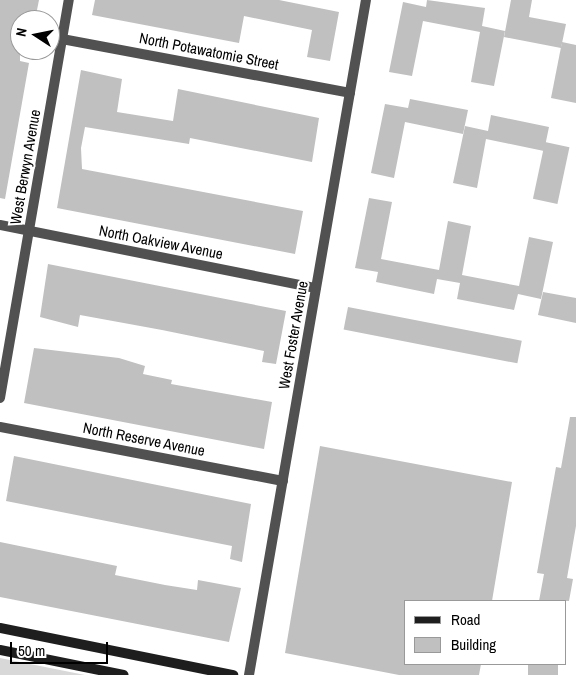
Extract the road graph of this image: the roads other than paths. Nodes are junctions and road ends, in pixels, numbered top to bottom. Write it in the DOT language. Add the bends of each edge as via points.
graph roads {
  1 [pos="69,0"];
  2 [pos="366,0"];
  3 [pos="62,39"];
  4 [pos="350,93"];
  5 [pos="0,225"];
  6 [pos="29,231"];
  7 [pos="316,288"];
  8 [pos="0,398"];
  9 [pos="0,428"];
  10 [pos="283,480"];
  11 [pos="0,628"];
  12 [pos="0,650"];
  13 [pos="124,675"];
  14 [pos="234,675"];
  15 [pos="249,675"];
  1 -- 3 [label="street, West Berwyn Avenue"];
  2 -- 4 [label="street, West Foster Avenue"];
  3 -- 4 [label="street, North Potawatomie Street"];
  3 -- 6 [label="street, West Berwyn Avenue"];
  4 -- 7 [label="street, West Foster Avenue"];
  5 -- 6 [label="street, North Oakview Avenue"];
  6 -- 7 [label="street, North Oakview Avenue"];
  6 -- 8 [label="street, West Berwyn Avenue"];
  7 -- 10 [label="street, West Foster Avenue"];
  9 -- 10 [label="street, North Reserve Avenue"];
  10 -- 15 [label="street, West Foster Avenue"];
  11 -- 14 [label="main road"];
  12 -- 13 [label="main road"];
}
